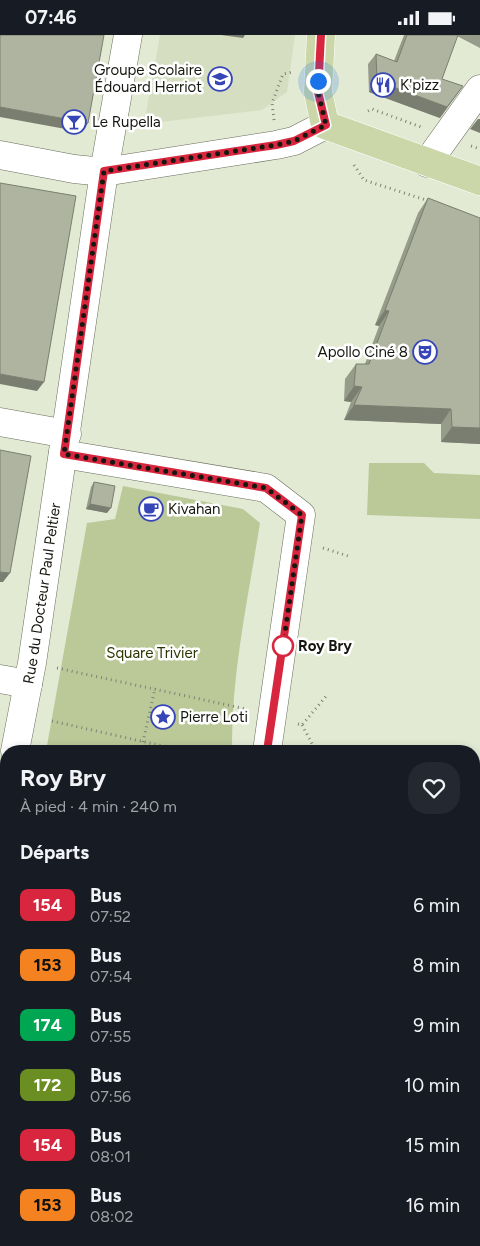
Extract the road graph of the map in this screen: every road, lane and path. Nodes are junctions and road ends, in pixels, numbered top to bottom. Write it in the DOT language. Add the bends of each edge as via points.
graph roads {
  1 [pos="128,35"];
  2 [pos="321,35"];
  3 [pos="317,69"];
  4 [pos="480,89"];
  5 [pos="326,125"];
  6 [pos="276,145"];
  7 [pos="0,155"];
  8 [pos="427,163"];
  9 [pos="104,171"];
  10 [pos="480,181"];
  11 [pos="0,421"];
  12 [pos="65,444"];
  13 [pos="61,668"];
  14 [pos="0,679"];
  15 [pos="28,684"];
  16 [pos="155,688"];
  17 [pos="328,694"];
  18 [pos="232,705"];
  19 [pos="272,717"];
  20 [pos="52,721"];
  21 [pos="302,725"];
  22 [pos="143,742"];
  23 [pos="16,745"];
  24 [pos="157,745"];
  25 [pos="268,745"];
  26 [pos="313,745"];
  1 -- 9 [label="street, Rue du Docteur Paul Peltier"];
  2 -- 3 [label="main road"];
  3 -- 5 [label="main road" via="318,92"];
  3 -- 6 [label="path" via="283,74 272,103"];
  4 -- 8 [label="street"];
  5 -- 6 [label="street" via="294,141"];
  5 -- 8 [label="main road"];
  6 -- 9 [label="street"];
  7 -- 9 [label="street" via="74,169"];
  8 -- 10 [label="main road"];
  9 -- 12 [label="street, Rue du Docteur Paul Peltier"];
  11 -- 12 [label="street"];
  12 -- 15 [label="street, Rue du Docteur Paul Peltier"];
  12 -- 19 [label="street" via="266,488 302,515"];
  13 -- 16 [label="path"];
  14 -- 15 [label="street"];
  15 -- 23 [label="street, Rue du Docteur Paul Peltier"];
  16 -- 18 [label="path"];
  16 -- 22 [label="path"];
  17 -- 21 [label="path"];
  19 -- 21 [label="path"];
  19 -- 25 [label="street"];
  20 -- 22 [label="path"];
  21 -- 26 [label="path"];
  22 -- 24 [label="path"];
}
